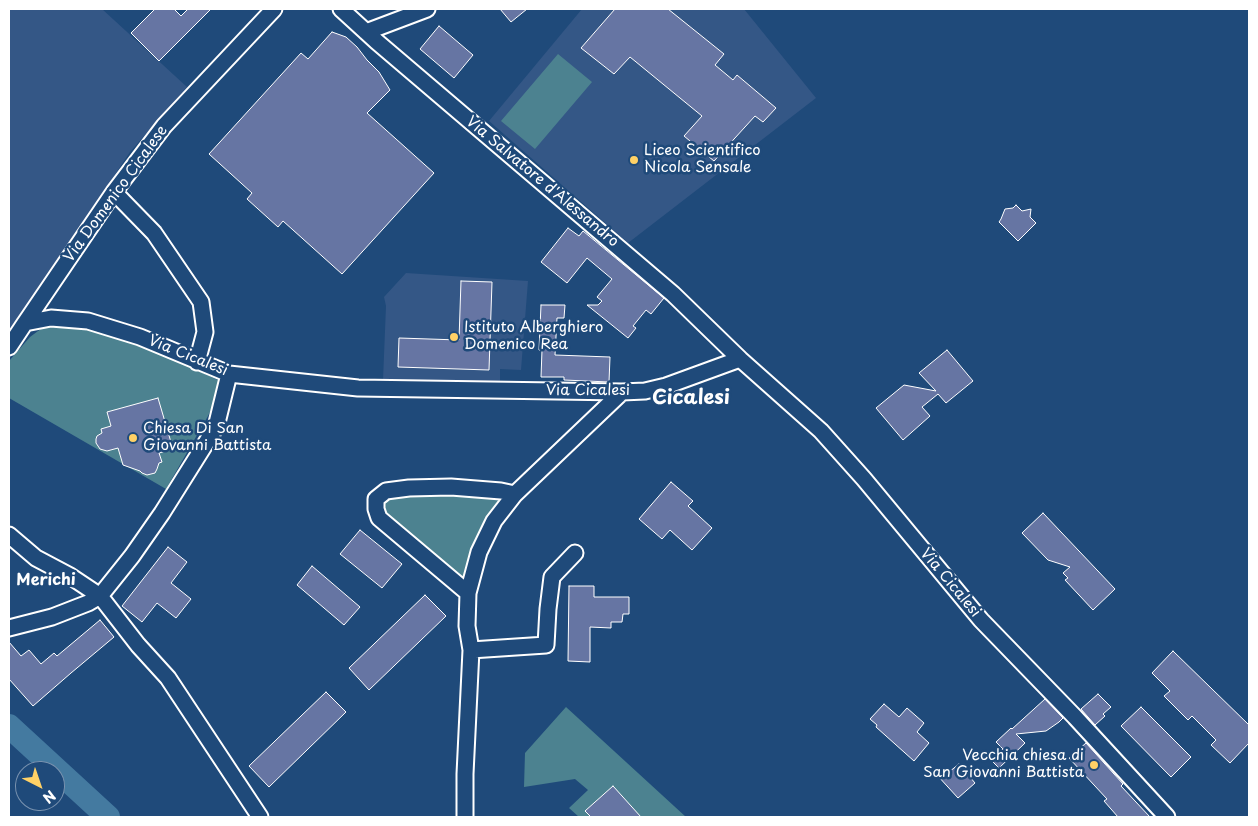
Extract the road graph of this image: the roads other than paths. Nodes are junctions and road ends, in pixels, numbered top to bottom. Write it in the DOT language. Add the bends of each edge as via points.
graph roads {
  1 [pos="274,9"];
  2 [pos="340,9"];
  3 [pos="427,9"];
  4 [pos="366,32"];
  5 [pos="114,192"];
  6 [pos="44,295"];
  7 [pos="60,318"];
  8 [pos="26,323"];
  9 [pos="9,347"];
  10 [pos="740,359"];
  11 [pos="197,362"];
  12 [pos="229,374"];
  13 [pos="622,392"];
  14 [pos="515,494"];
  15 [pos="9,535"];
  16 [pos="575,553"];
  17 [pos="468,593"];
  18 [pos="100,596"];
  19 [pos="9,628"];
  20 [pos="471,650"];
  21 [pos="260,817"];
  22 [pos="465,817"];
  23 [pos="1167,817"];
  1 -- 5 [label="street, Via Domenico Cicalese" via="164,126"];
  2 -- 4 [label="street, Via Salvatore d'Alessandro"];
  3 -- 4 [label="street"];
  4 -- 10 [label="street, Via Salvatore d'Alessandro" via="673,294"];
  5 -- 6 [label="street, Via Domenico Cicalese"];
  5 -- 11 [label="street" via="154,233 201,302 205,332"];
  6 -- 7 [label="street"];
  6 -- 8 [label="street, Via Domenico Cicalese"];
  7 -- 8 [label="street, Via Cicalesi"];
  7 -- 11 [label="street, Via Cicalesi" via="88,320 140,336"];
  8 -- 9 [label="street"];
  10 -- 13 [label="street, Via Cicalesi" via="666,386"];
  10 -- 23 [label="street, Via Cicalesi" via="821,431 981,620"];
  11 -- 12 [label="street, Via Cicalesi"];
  12 -- 13 [label="street, Via Cicalesi" via="358,388"];
  12 -- 18 [label="street" via="216,427 152,527"];
  13 -- 14 [label="street"];
  14 -- 17 [label="street" via="494,521 479,552"];
  14 -- 17 [label="street" via="451,487 409,488 386,492 376,499 379,518"];
  15 -- 18 [label="street" via="36,558"];
  16 -- 20 [label="street" via="552,577 546,645"];
  17 -- 20 [label="street"];
  18 -- 19 [label="street" via="52,617"];
  18 -- 21 [label="street" via="168,678"];
  20 -- 22 [label="street"];
}
